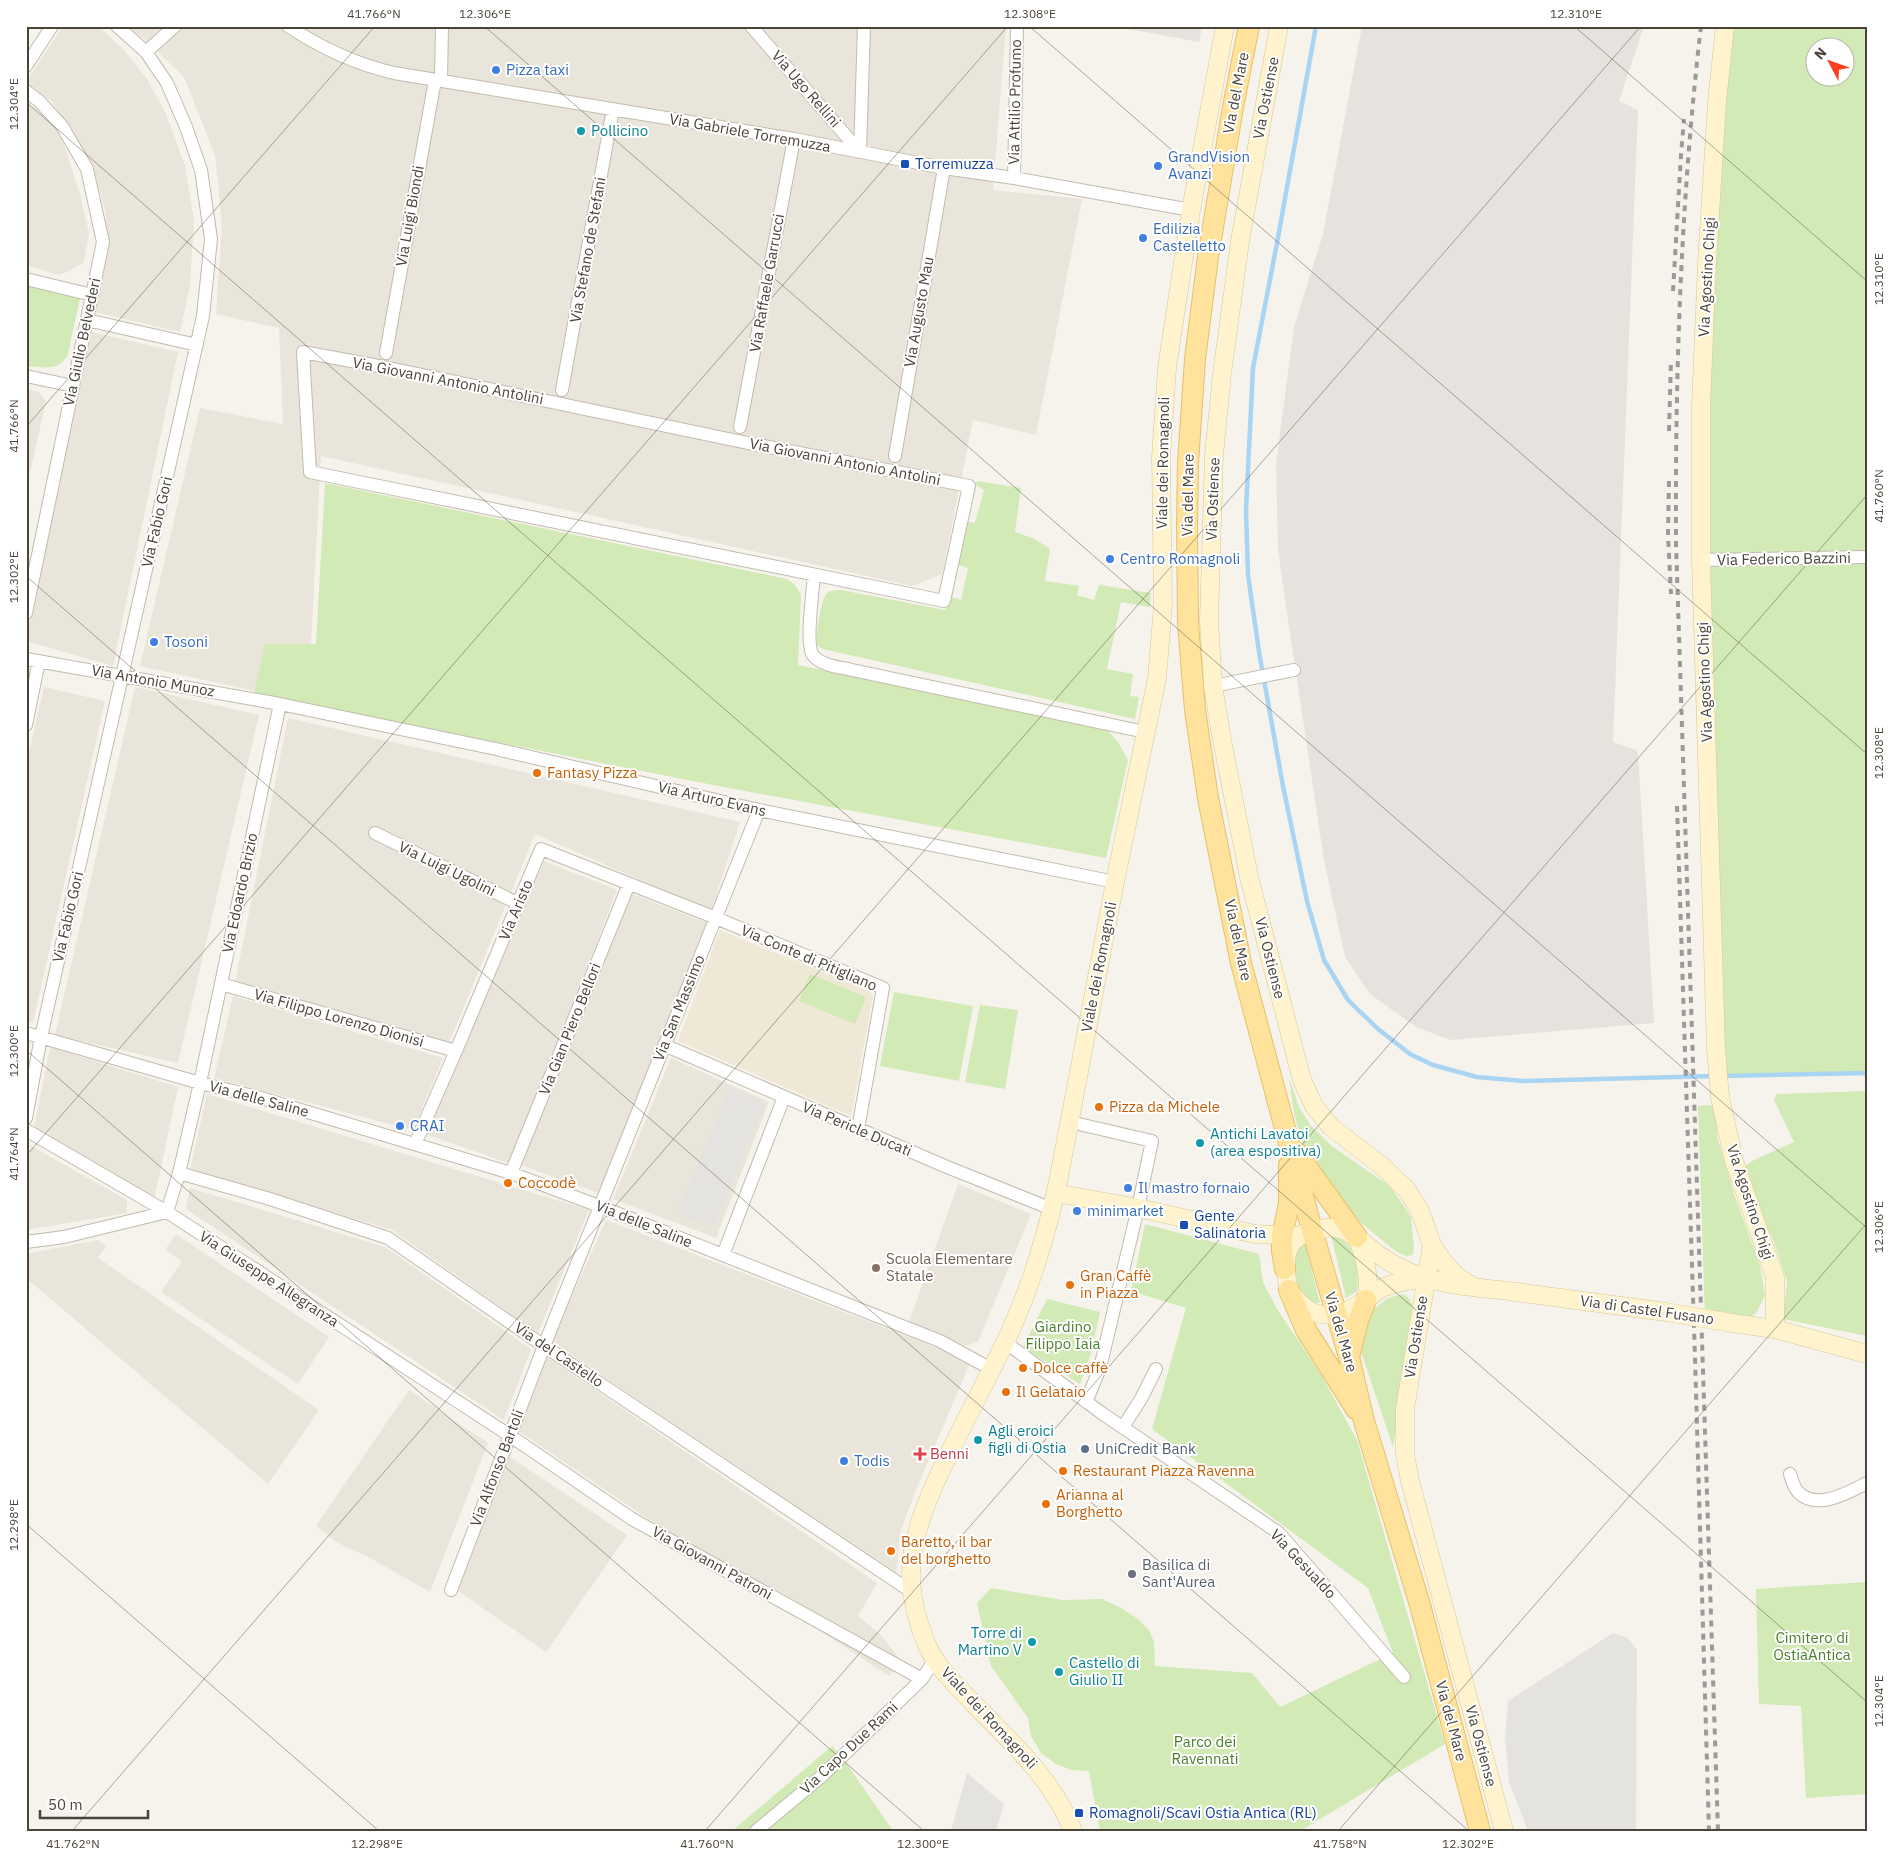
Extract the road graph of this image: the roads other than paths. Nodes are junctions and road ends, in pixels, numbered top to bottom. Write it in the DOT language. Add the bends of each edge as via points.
graph roads {
  1 [pos="52,26"];
  2 [pos="117,26"];
  3 [pos="175,26"];
  4 [pos="288,26"];
  5 [pos="442,26"];
  6 [pos="751,26"];
  7 [pos="864,26"];
  8 [pos="1017,26"];
  9 [pos="1225,26"];
  10 [pos="1250,26"];
  11 [pos="1279,26"];
  12 [pos="1725,26"];
  13 [pos="146,52"];
  14 [pos="26,66"];
  15 [pos="438,80"];
  16 [pos="26,91"];
  17 [pos="613,109"];
  18 [pos="794,139"];
  19 [pos="860,152"];
  20 [pos="944,168"];
  21 [pos="1014,178"];
  22 [pos="1191,210"];
  23 [pos="26,279"];
  24 [pos="92,295"];
  25 [pos="87,320"];
  26 [pos="197,345"];
  27 [pos="386,353"];
  28 [pos="26,376"];
  29 [pos="73,386"];
  30 [pos="562,390"];
  31 [pos="740,427"];
  32 [pos="895,456"];
  33 [pos="1867,557"];
  34 [pos="1702,560"];
  35 [pos="814,575"];
  36 [pos="26,613"];
  37 [pos="26,659"];
  38 [pos="39,662"];
  39 [pos="1294,670"];
  40 [pos="122,674"];
  41 [pos="1213,686"];
  42 [pos="280,704"];
  43 [pos="26,725"];
  44 [pos="1145,732"];
  45 [pos="759,810"];
  46 [pos="375,833"];
  47 [pos="1115,882"];
  48 [pos="629,884"];
  49 [pos="519,904"];
  50 [pos="716,918"];
  51 [pos="221,984"];
  52 [pos="26,1033"];
  53 [pos="41,1037"];
  54 [pos="664,1045"];
  55 [pos="456,1051"];
  56 [pos="200,1083"];
  57 [pos="784,1097"];
  58 [pos="26,1118"];
  59 [pos="1070,1122"];
  60 [pos="858,1129"];
  61 [pos="26,1130"];
  62 [pos="1290,1143"];
  63 [pos="415,1144"];
  64 [pos="180,1173"];
  65 [pos="511,1173"];
  66 [pos="1054,1201"];
  67 [pos="599,1206"];
  68 [pos="1138,1208"];
  69 [pos="166,1212"];
  70 [pos="1254,1234"];
  71 [pos="1297,1234"];
  72 [pos="1357,1237"];
  73 [pos="26,1242"];
  74 [pos="1432,1245"];
  75 [pos="723,1255"];
  76 [pos="1285,1269"];
  77 [pos="1426,1278"];
  78 [pos="1474,1287"];
  79 [pos="1289,1290"];
  80 [pos="1366,1300"];
  81 [pos="1336,1314"];
  82 [pos="1775,1329"];
  83 [pos="1005,1342"];
  84 [pos="544,1346"];
  85 [pos="1867,1354"];
  86 [pos="1350,1357"];
  87 [pos="992,1369"];
  88 [pos="1156,1369"];
  89 [pos="1086,1402"];
  90 [pos="1364,1421"];
  91 [pos="1123,1428"];
  92 [pos="509,1435"];
  93 [pos="1790,1474"];
  94 [pos="1867,1483"];
  95 [pos="451,1590"];
  96 [pos="912,1592"];
  97 [pos="935,1660"];
  98 [pos="1404,1677"];
  99 [pos="922,1679"];
  100 [pos="756,1831"];
  101 [pos="1073,1831"];
  102 [pos="1480,1831"];
  103 [pos="1504,1831"];
  1 -- 14 [label="street"];
  2 -- 13 [label="street, Via Fabio Gori"];
  3 -- 13 [label="street"];
  4 -- 15 [label="street, Via Gabriele Torremuzza" via="312,42 357,62"];
  5 -- 15 [label="street, Via Luigi Biondi"];
  6 -- 19 [label="street, Via Ugo Rellini"];
  7 -- 19 [label="street"];
  8 -- 21 [label="street, Via Attilio Profumo"];
  9 -- 22 [label="main road, Viale dei Romagnoli"];
  10 -- 62 [label="main road, Via del Mare" via="1233,107 1194,358 1188,463 1188,623 1195,710 1208,798 1241,963"];
  11 -- 41 [label="main road, Via Ostiense" via="1240,241 1218,411 1209,611"];
  12 -- 34 [label="main road, Via Agostino Chigi" via="1706,262 1701,406"];
  13 -- 26 [label="street, Via Fabio Gori" via="167,83 201,170 211,239"];
  15 -- 17 [label="street, Via Gabriele Torremuzza"];
  15 -- 27 [label="street, Via Luigi Biondi"];
  16 -- 24 [label="street, Via Giulio Belvederi" via="62,126 88,169 103,242"];
  17 -- 18 [label="street, Via Gabriele Torremuzza"];
  17 -- 30 [label="street, Via Stefano de Stefani"];
  18 -- 19 [label="street, Via Gabriele Torremuzza"];
  18 -- 31 [label="street, Via Raffaele Garrucci"];
  19 -- 20 [label="street, Via Gabriele Torremuzza"];
  20 -- 21 [label="street, Via Gabriele Torremuzza"];
  20 -- 32 [label="street, Via Augusto Mau"];
  21 -- 22 [label="street, Via Gabriele Torremuzza"];
  22 -- 44 [label="main road, Viale dei Romagnoli" via="1162,416 1163,620 1157,678"];
  23 -- 24 [label="street"];
  24 -- 25 [label="street, Via Giulio Belvederi"];
  25 -- 26 [label="street"];
  25 -- 29 [label="street, Via Giulio Belvederi"];
  26 -- 40 [label="street, Via Fabio Gori"];
  28 -- 29 [label="street"];
  29 -- 36 [label="street, Via Giulio Belvederi"];
  33 -- 34 [label="street, Via Federico Bazzini"];
  34 -- 82 [label="main road, Via Agostino Chigi" via="1720,1097 1734,1161 1775,1278"];
  35 -- 35 [label="street, Via Giovanni Antonio Antolini" via="944,601 969,486 303,352 310,472"];
  35 -- 44 [label="street" via="809,644 813,656 823,662"];
  37 -- 38 [label="street, Via Antonio Munoz"];
  38 -- 40 [label="street, Via Antonio Munoz"];
  38 -- 43 [label="street"];
  39 -- 41 [label="street"];
  40 -- 42 [label="street, Via Antonio Munoz"];
  40 -- 53 [label="street, Via Fabio Gori"];
  41 -- 74 [label="main road, Via Ostiense" via="1249,877 1302,1080 1314,1106 1331,1127 1382,1166 1407,1190 1420,1211"];
  42 -- 45 [label="street, Via Arturo Evans" via="496,749"];
  42 -- 51 [label="street, Via Edoardo Brizio"];
  44 -- 47 [label="main road, Viale dei Romagnoli"];
  45 -- 47 [label="street, Via Arturo Evans"];
  45 -- 50 [label="street, Via San Massimo"];
  46 -- 49 [label="street, Via Luigi Ugolini"];
  47 -- 59 [label="main road, Viale dei Romagnoli"];
  48 -- 49 [label="street, Via Aristo" via="541,849"];
  48 -- 50 [label="street, Via Aristo"];
  48 -- 65 [label="street, Via Gian Piero Bellori"];
  49 -- 55 [label="street, Via Aristo"];
  50 -- 54 [label="street, Via San Massimo"];
  50 -- 60 [label="street, Via Conte di Pitigliano" via="883,988"];
  51 -- 55 [label="street, Via Filippo Lorenzo Dionisi"];
  51 -- 56 [label="street, Via Edoardo Brizio"];
  52 -- 53 [label="street, Via delle Saline"];
  53 -- 56 [label="street, Via delle Saline"];
  53 -- 58 [label="street, Via Fabio Gori"];
  54 -- 57 [label="street, Via Pericle Ducati"];
  54 -- 67 [label="street, Via San Massimo"];
  55 -- 63 [label="street, Via Aristo"];
  56 -- 63 [label="street, Via delle Saline"];
  56 -- 64 [label="street, Via Edoardo Brizio"];
  57 -- 60 [label="street, Via Pericle Ducati"];
  57 -- 75 [label="street"];
  59 -- 66 [label="main road, Viale dei Romagnoli"];
  59 -- 68 [label="street" via="1152,1140"];
  60 -- 66 [label="street, Via Pericle Ducati"];
  61 -- 69 [label="street, Via Giuseppe Allegranza"];
  62 -- 71 [label="main road, Via del Mare"];
  62 -- 71 [label="main road" via="1289,1204"];
  62 -- 72 [label="main road"];
  63 -- 65 [label="street, Via delle Saline"];
  64 -- 69 [label="street, Via Edoardo Brizio"];
  64 -- 84 [label="street, Via del Castello" via="388,1238"];
  65 -- 67 [label="street, Via delle Saline"];
  66 -- 68 [label="main road"];
  66 -- 83 [label="main road, Viale dei Romagnoli" via="1028,1285"];
  67 -- 75 [label="street, Via delle Saline"];
  67 -- 84 [label="street, Via San Massimo"];
  68 -- 70 [label="main road"];
  68 -- 89 [label="street" via="1100,1368"];
  69 -- 73 [label="street" via="64,1237"];
  69 -- 92 [label="street, Via Giuseppe Allegranza"];
  70 -- 71 [label="main road"];
  70 -- 76 [label="main road" via="1272,1248"];
  71 -- 72 [label="main road" via="1337,1228"];
  71 -- 76 [label="main road" via="1282,1251"];
  71 -- 81 [label="main road, Via del Mare"];
  72 -- 77 [label="main road" via="1392,1264"];
  72 -- 80 [label="main road" via="1364,1253 1368,1280"];
  74 -- 77 [label="main road, Via Ostiense"];
  74 -- 78 [label="main road" via="1455,1274"];
  75 -- 87 [label="street, Via delle Saline" via="940,1341"];
  76 -- 79 [label="main road"];
  77 -- 78 [label="main road, Via di Castel Fusano"];
  77 -- 80 [label="main road" via="1389,1285"];
  77 -- 103 [label="main road, Via Ostiense" via="1405,1409 1407,1467"];
  78 -- 82 [label="main road, Via di Castel Fusano, bridge"];
  79 -- 81 [label="main road" via="1312,1312"];
  79 -- 90 [label="main road" via="1312,1340"];
  80 -- 81 [label="main road" via="1355,1308"];
  80 -- 86 [label="main road"];
  81 -- 86 [label="main road, Via del Mare"];
  82 -- 85 [label="main road, Via di Castel Fusano"];
  83 -- 87 [label="main road, Viale dei Romagnoli"];
  83 -- 89 [label="street, Via Gesualdo"];
  84 -- 92 [label="street, Via Alfonso Bartoli"];
  84 -- 96 [label="street, Via del Castello"];
  86 -- 90 [label="main road, Via del Mare"];
  87 -- 96 [label="main road, Viale dei Romagnoli" via="947,1457 921,1518 911,1566"];
  88 -- 91 [label="street"];
  89 -- 91 [label="street, Via Gesualdo"];
  90 -- 102 [label="main road, Via del Mare" via="1420,1605"];
  91 -- 98 [label="street, Via Gesualdo" via="1279,1533"];
  92 -- 95 [label="street, Via Alfonso Bartoli"];
  92 -- 99 [label="street, Via Giovanni Patroni" via="632,1519"];
  93 -- 94 [label="street" via="1796,1491 1808,1500 1820,1502"];
  96 -- 97 [label="main road, Viale dei Romagnoli" via="921,1628"];
  97 -- 99 [label="street, Via Capo Due Rami"];
  97 -- 101 [label="main road, Viale dei Romagnoli" via="1047,1782"];
  99 -- 100 [label="street, Via Capo Due Rami" via="823,1775"];
}
